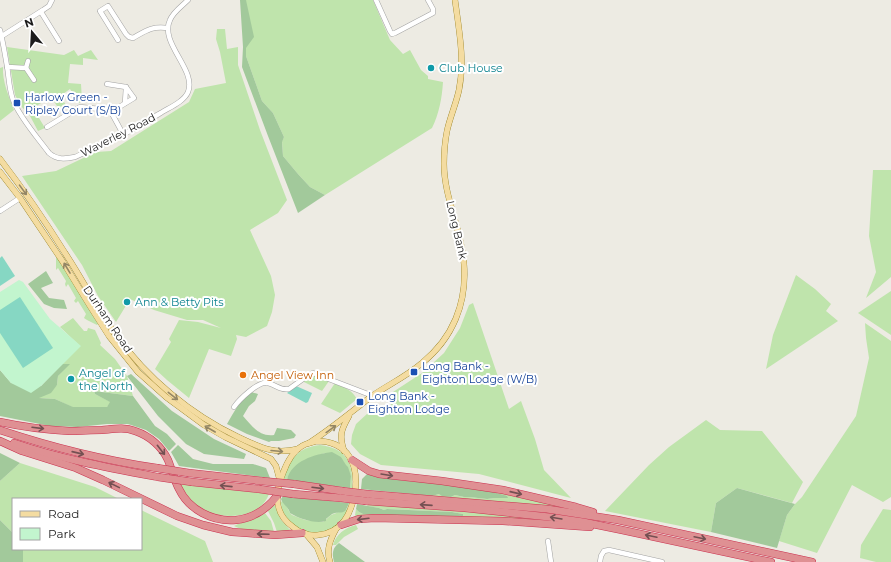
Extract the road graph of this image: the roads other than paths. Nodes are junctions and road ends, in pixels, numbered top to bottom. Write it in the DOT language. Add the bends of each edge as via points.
graph roads {
  1 [pos="52,0"];
  2 [pos="382,0"];
  3 [pos="428,0"];
  4 [pos="455,0"];
  5 [pos="185,1"];
  6 [pos="377,2"];
  7 [pos="41,12"];
  8 [pos="168,28"];
  9 [pos="0,30"];
  10 [pos="2,36"];
  11 [pos="118,40"];
  12 [pos="59,41"];
  13 [pos="2,53"];
  14 [pos="28,61"];
  15 [pos="7,67"];
  16 [pos="26,68"];
  17 [pos="34,80"];
  18 [pos="107,84"];
  19 [pos="126,87"];
  20 [pos="124,104"];
  21 [pos="110,112"];
  22 [pos="47,127"];
  23 [pos="123,134"];
  24 [pos="0,159"];
  25 [pos="0,172"];
  26 [pos="20,198"];
  27 [pos="0,210"];
  28 [pos="373,396"];
  29 [pos="234,407"];
  30 [pos="351,413"];
  31 [pos="0,422"];
  32 [pos="0,430"];
  33 [pos="0,440"];
  34 [pos="309,443"];
  35 [pos="298,449"];
  36 [pos="344,451"];
  37 [pos="352,460"];
  38 [pos="280,481"];
  39 [pos="277,496"];
  40 [pos="367,497"];
  41 [pos="141,498"];
  42 [pos="142,499"];
  43 [pos="618,520"];
  44 [pos="339,527"];
  45 [pos="622,530"];
  46 [pos="304,533"];
  47 [pos="548,541"];
  48 [pos="323,562"];
  49 [pos="330,562"];
  50 [pos="550,562"];
  51 [pos="600,562"];
  52 [pos="662,562"];
  53 [pos="771,562"];
  54 [pos="812,562"];
  1 -- 7 [label="street"];
  2 -- 6 [label="street"];
  3 -- 6 [label="street" via="433,13 395,34 390,31"];
  4 -- 28 [label="main road, Long Bank" via="462,64 459,90 446,139 444,165 464,254 465,284 462,302 450,332 432,354 422,364"];
  5 -- 8 [label="street" via="169,21"];
  7 -- 10 [label="street"];
  7 -- 12 [label="street"];
  8 -- 11 [label="street" via="158,26 133,38 129,37 108,6 100,11"];
  8 -- 23 [label="street, Waverley Road" via="169,38 189,80 188,93 178,102"];
  9 -- 10 [label="street, Waverley Road"];
  10 -- 13 [label="street, Waverley Road"];
  13 -- 15 [label="street, Waverley Road"];
  14 -- 16 [label="street"];
  15 -- 16 [label="street"];
  15 -- 23 [label="street, Waverley Road" via="15,104 54,157 75,157"];
  16 -- 17 [label="street"];
  18 -- 19 [label="street"];
  19 -- 20 [label="street"];
  19 -- 20 [label="street" via="134,98"];
  20 -- 21 [label="street"];
  21 -- 22 [label="street" via="80,107"];
  21 -- 23 [label="street"];
  24 -- 35 [label="main road, Durham Road, one-way" via="66,253 116,334 155,380 194,411 231,434 266,450 284,452"];
  25 -- 26 [label="main road, Durham Road"];
  26 -- 27 [label="street"];
  38 -- 26 [label="main road, Durham Road, one-way" via="271,459 204,425 138,372 109,336"];
  28 -- 29 [label="street" via="313,373 286,390 267,382 263,383 242,397"];
  28 -- 30 [label="main road, Long Bank"];
  34 -- 30 [label="main road, Long Bank, one-way"];
  30 -- 36 [label="main road, Long Bank" via="341,435"];
  31 -- 39 [label="highway, one-way" via="55,430 122,428 141,433 162,450 176,484 188,502 198,511 218,519 232,520 252,516 268,506"];
  32 -- 40 [label="highway, one-way, bridge" via="74,452 134,465 294,484"];
  40 -- 33 [label="highway, one-way, bridge" via="341,498 293,494 158,477 72,460"];
  41 -- 33 [label="highway, one-way" via="76,468 22,451"];
  34 -- 35 [label="main road"];
  34 -- 36 [label="main road" via="324,441"];
  35 -- 38 [label="main road" via="287,463"];
  36 -- 37 [label="main road"];
  37 -- 43 [label="highway, one-way" via="374,473 503,490"];
  37 -- 44 [label="main road" via="356,477 354,495 348,516"];
  38 -- 39 [label="main road"];
  39 -- 46 [label="main road" via="284,519"];
  40 -- 43 [label="highway" via="547,509"];
  45 -- 40 [label="highway, one-way" via="549,517"];
  46 -- 42 [label="highway, one-way" via="247,533 217,529 189,521"];
  43 -- 54 [label="highway, one-way"];
  45 -- 44 [label="highway, one-way" via="503,521 375,518 359,519"];
  44 -- 46 [label="main road" via="323,534"];
  44 -- 49 [label="main road" via="328,546"];
  53 -- 45 [label="highway, one-way"];
  46 -- 48 [label="main road" via="316,547"];
  47 -- 50 [label="street"];
  51 -- 52 [label="street" via="604,551 609,550"];
}
